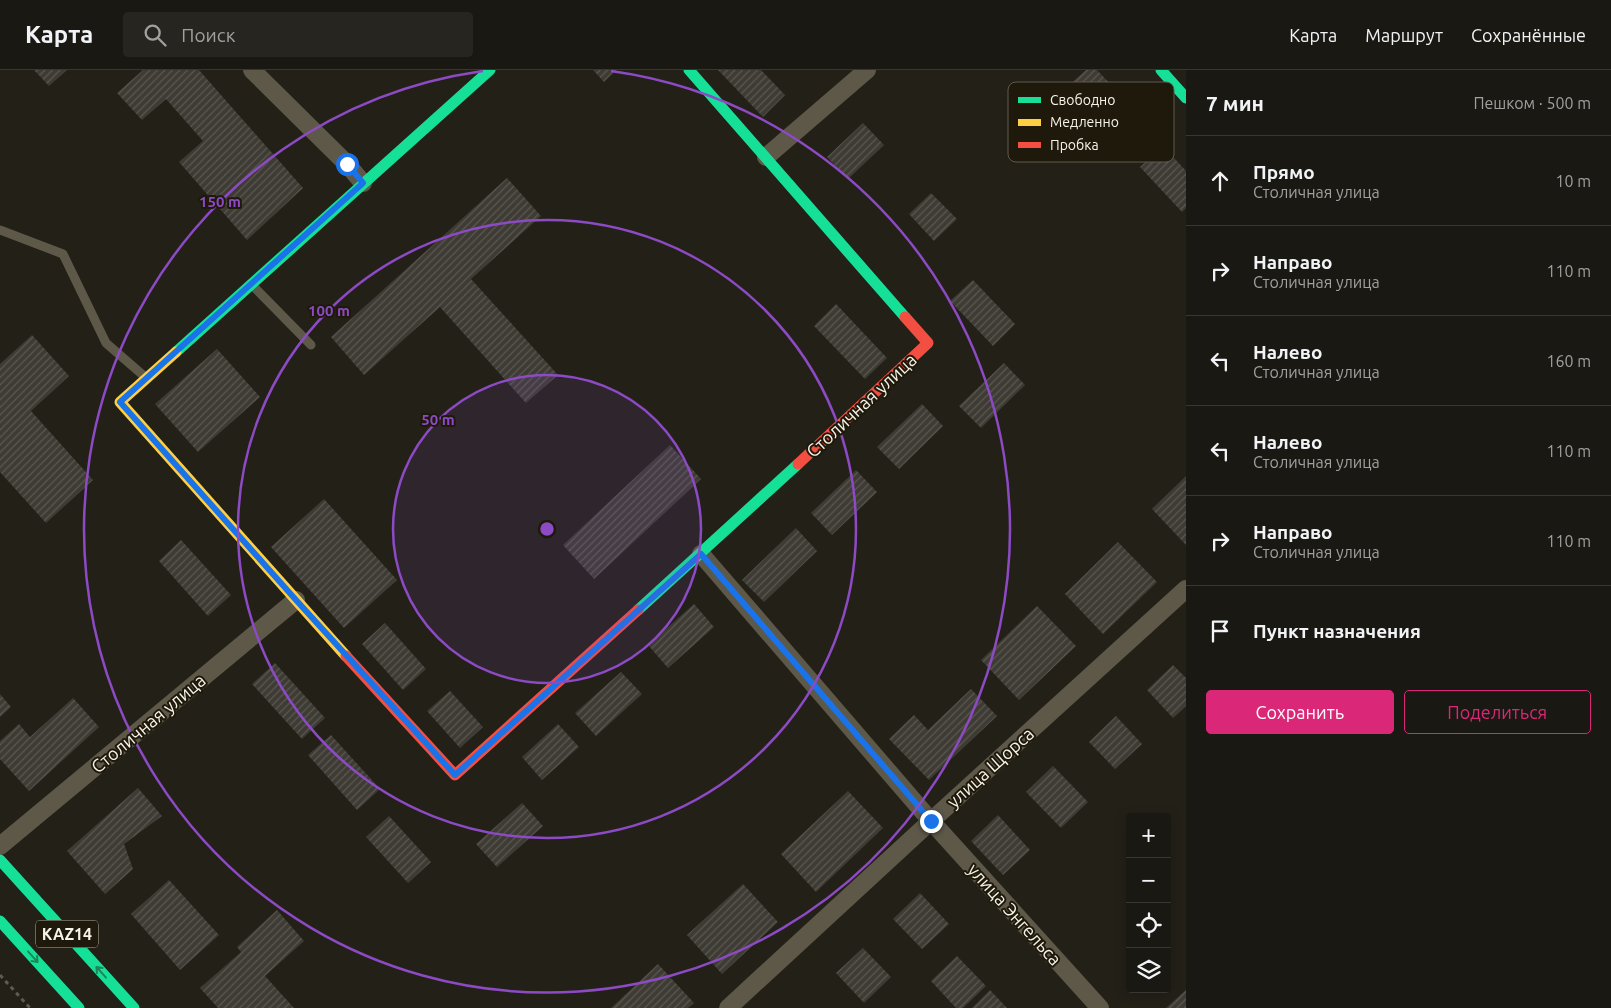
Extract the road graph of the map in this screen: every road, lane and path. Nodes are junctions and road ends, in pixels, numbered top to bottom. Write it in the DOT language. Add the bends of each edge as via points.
graph roads {
  1 [pos="252,70"];
  2 [pos="490,70"];
  3 [pos="689,70"];
  4 [pos="867,70"];
  5 [pos="1161,70"];
  6 [pos="1172,82"];
  7 [pos="1174,85"];
  8 [pos="1186,98"];
  9 [pos="766,157"];
  10 [pos="363,183"];
  11 [pos="0,230"];
  12 [pos="251,284"];
  13 [pos="311,344"];
  14 [pos="146,378"];
  15 [pos="701,554"];
  16 [pos="1186,589"];
  17 [pos="296,600"];
  18 [pos="931,821"];
  19 [pos="0,846"];
  20 [pos="0,860"];
  21 [pos="0,921"];
  22 [pos="0,975"];
  23 [pos="30,1008"];
  24 [pos="79,1008"];
  25 [pos="134,1008"];
  26 [pos="728,1008"];
  27 [pos="1100,1008"];
  1 -- 10 [label="street"];
  2 -- 10 [label="street, Столичная улица"];
  3 -- 9 [label="street, Столичная улица"];
  4 -- 9 [label="street"];
  5 -- 6 [label="street"];
  7 -- 8 [label="street"];
  9 -- 15 [label="street, Столичная улица" via="928,343"];
  10 -- 12 [label="street, Столичная улица"];
  11 -- 14 [label="lane" via="63,254 106,343"];
  12 -- 13 [label="lane"];
  12 -- 14 [label="street, Столичная улица"];
  14 -- 17 [label="street, Столичная улица" via="120,402"];
  15 -- 17 [label="street, Столичная улица" via="455,775"];
  15 -- 18 [label="street"];
  16 -- 18 [label="street, улица Щорса"];
  17 -- 19 [label="street, Столичная улица"];
  18 -- 26 [label="street, улица Щорса"];
  18 -- 27 [label="street, улица Энгельса"];
  25 -- 20 [label="street, KAZ14, one-way"];
  21 -- 24 [label="street, KAZ14, one-way"];
  22 -- 23 [label="path"];
}
